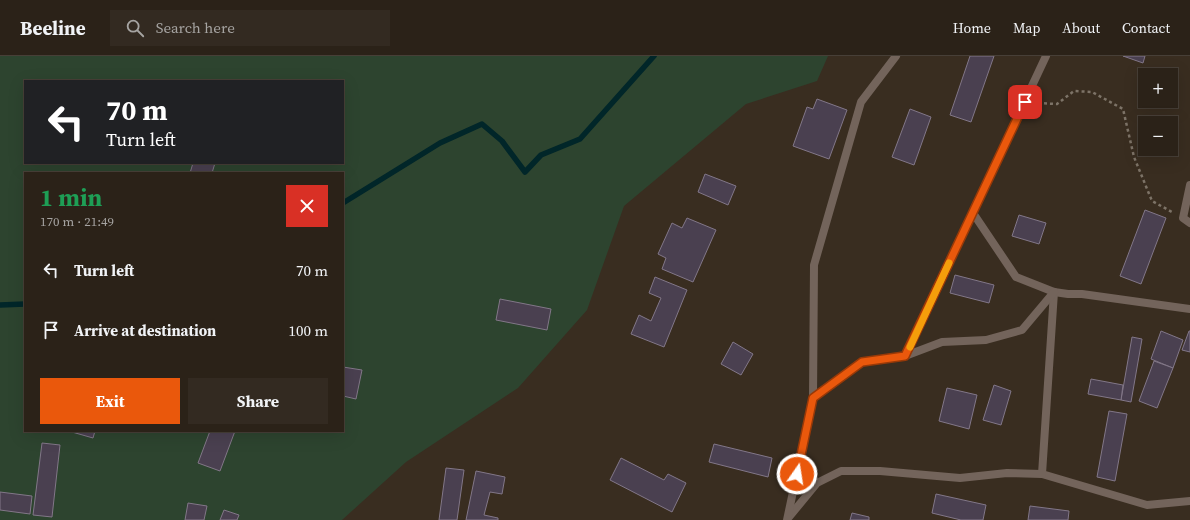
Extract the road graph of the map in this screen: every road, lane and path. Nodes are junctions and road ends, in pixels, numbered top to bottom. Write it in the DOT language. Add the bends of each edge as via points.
graph roads {
  1 [pos="896,56"];
  2 [pos="1046,56"];
  3 [pos="1025,102"];
  4 [pos="1190,185"];
  5 [pos="973,213"];
  6 [pos="1187,220"];
  7 [pos="1054,292"];
  8 [pos="1190,309"];
  9 [pos="905,356"];
  10 [pos="813,398"];
  11 [pos="1042,474"];
  12 [pos="1190,501"];
  13 [pos="787,520"];
  1 -- 10 [label="street" via="861,102 814,265"];
  2 -- 3 [label="street"];
  3 -- 5 [label="street"];
  3 -- 6 [label="path" via="1057,104 1074,91 1092,92 1123,110 1134,157 1152,201"];
  4 -- 6 [label="street"];
  5 -- 7 [label="street" via="1016,277"];
  5 -- 9 [label="street"];
  7 -- 8 [label="street"];
  7 -- 9 [label="street" via="1022,330 986,340 942,342"];
  7 -- 11 [label="street"];
  9 -- 10 [label="street" via="862,362"];
  10 -- 13 [label="street"];
  11 -- 12 [label="street" via="1147,505"];
  11 -- 13 [label="street" via="1007,473 960,478 880,471 841,471 817,483"];
}
